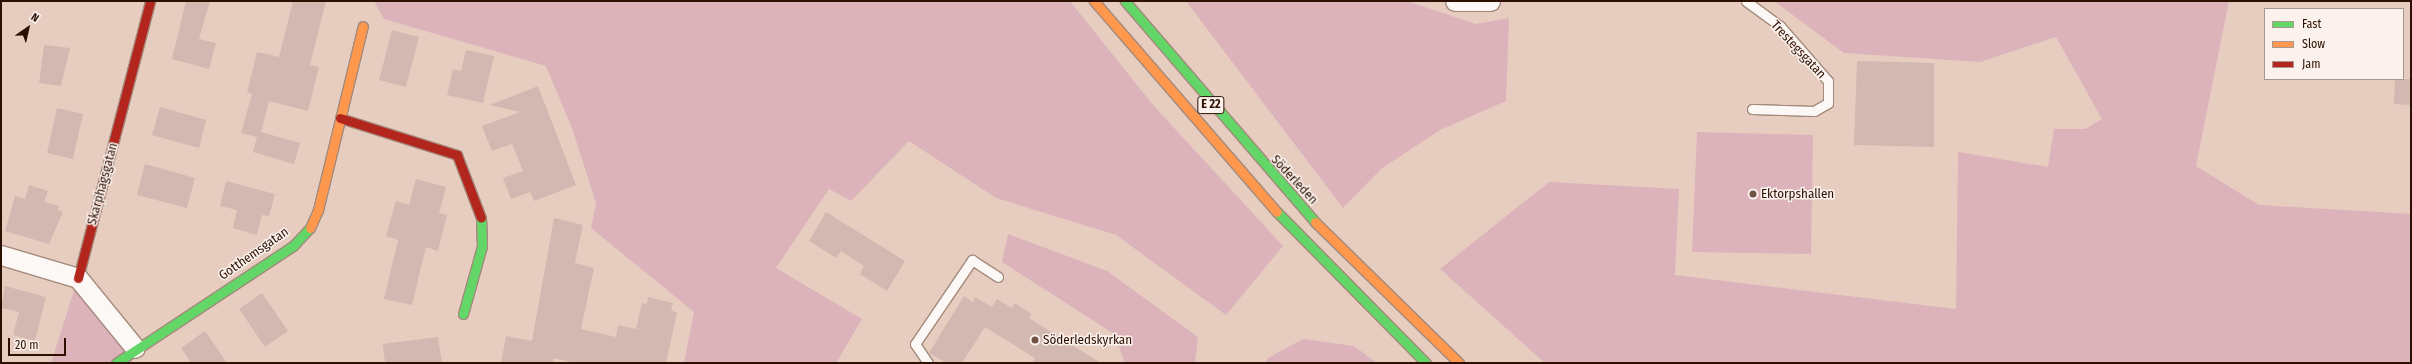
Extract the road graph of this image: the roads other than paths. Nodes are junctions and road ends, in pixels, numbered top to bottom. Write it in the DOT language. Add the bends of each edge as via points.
graph roads {
  1 [pos="150,1"];
  2 [pos="1094,1"];
  3 [pos="1125,1"];
  4 [pos="1455,1"];
  5 [pos="1490,1"];
  6 [pos="1746,1"];
  7 [pos="363,26"];
  8 [pos="1752,109"];
  9 [pos="340,118"];
  10 [pos="1,255"];
  11 [pos="998,277"];
  12 [pos="78,278"];
  13 [pos="463,314"];
  14 [pos="136,348"];
  15 [pos="116,363"];
  16 [pos="928,363"];
  17 [pos="1426,363"];
  18 [pos="1459,363"];
  1 -- 12 [label="main road, Skarphagsgatan"];
  2 -- 17 [label="main road, E 22" via="1292,229"];
  3 -- 18 [label="main road, Söderleden / E 22" via="1295,200 1367,276"];
  4 -- 5 [label="street"];
  6 -- 8 [label="lane, Trestegsgatan" via="1780,26 1828,81 1828,103 1814,111"];
  7 -- 9 [label="main road, Gotthemsgatan"];
  9 -- 13 [label="main road" via="445,149 457,155 483,224 482,246"];
  9 -- 14 [label="main road, Gotthemsgatan" via="318,210 309,229 293,246"];
  10 -- 12 [label="street"];
  11 -- 16 [label="lane" via="972,260 915,344"];
  12 -- 14 [label="street"];
  14 -- 15 [label="main road, Gotthemsgatan"];
}
